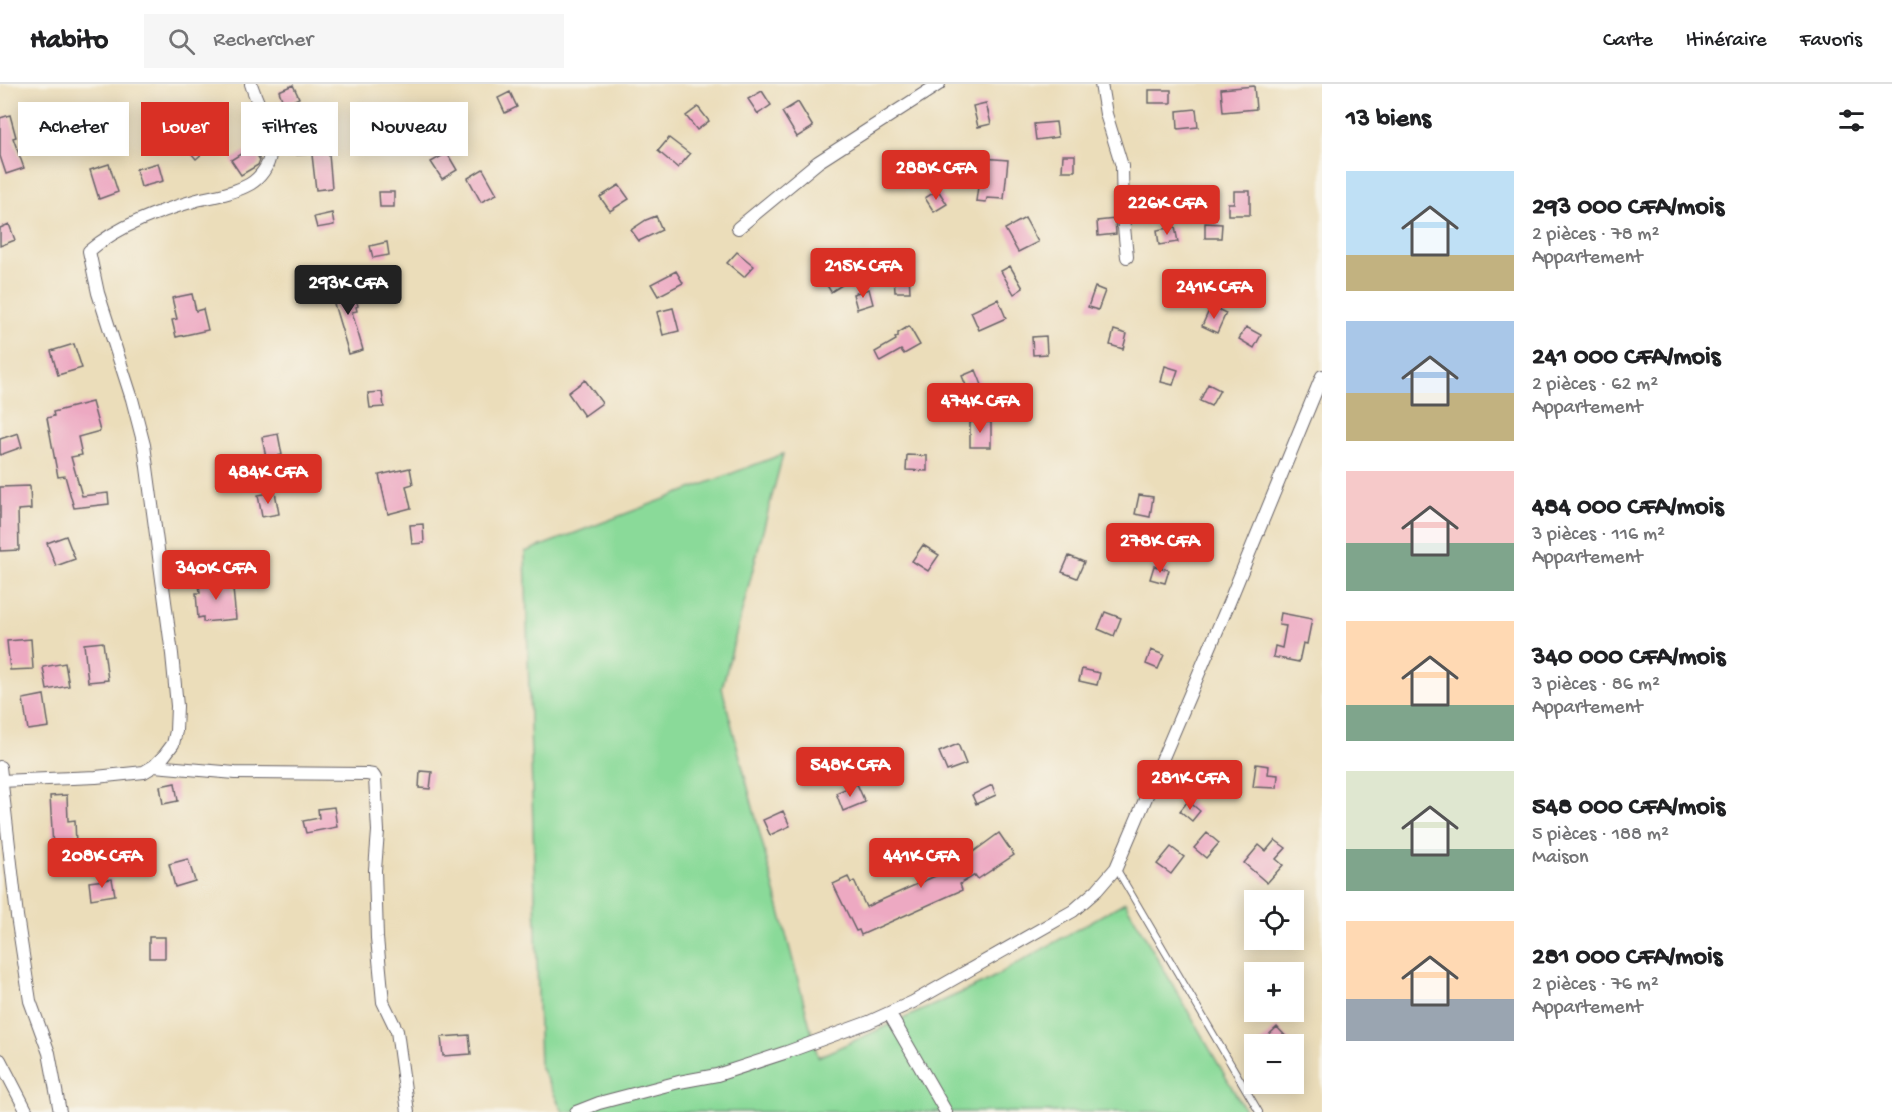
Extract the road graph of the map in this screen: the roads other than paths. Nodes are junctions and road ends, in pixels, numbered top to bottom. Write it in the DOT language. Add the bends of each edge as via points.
graph roads {
  1 [pos="251,84"];
  2 [pos="939,84"];
  3 [pos="1101,84"];
  4 [pos="738,228"];
  5 [pos="1127,257"];
  6 [pos="1322,376"];
  7 [pos="154,766"];
  8 [pos="0,767"];
  9 [pos="1,781"];
  10 [pos="1116,868"];
  11 [pos="889,1013"];
  12 [pos="0,1060"];
  13 [pos="27,1112"];
  14 [pos="60,1112"];
  15 [pos="408,1112"];
  16 [pos="576,1112"];
  17 [pos="946,1112"];
  18 [pos="1258,1112"];
  1 -- 7 [label="street" via="270,136 270,155 262,173 237,190 119,230 89,251 144,445 164,591 177,706 176,730 173,744"];
  2 -- 4 [label="street" via="818,162"];
  3 -- 5 [label="street" via="1122,165"];
  6 -- 10 [label="street"];
  7 -- 9 [label="street" via="126,775"];
  7 -- 15 [label="street" via="235,773 373,775 378,831 376,927 382,991 397,1031"];
  8 -- 9 [label="street"];
  9 -- 14 [label="street" via="30,1001 49,1053"];
  10 -- 11 [label="street" via="1073,911"];
  10 -- 18 [label="lane"];
  11 -- 16 [label="street" via="728,1072"];
  11 -- 17 [label="street"];
  12 -- 13 [label="street"];
}
